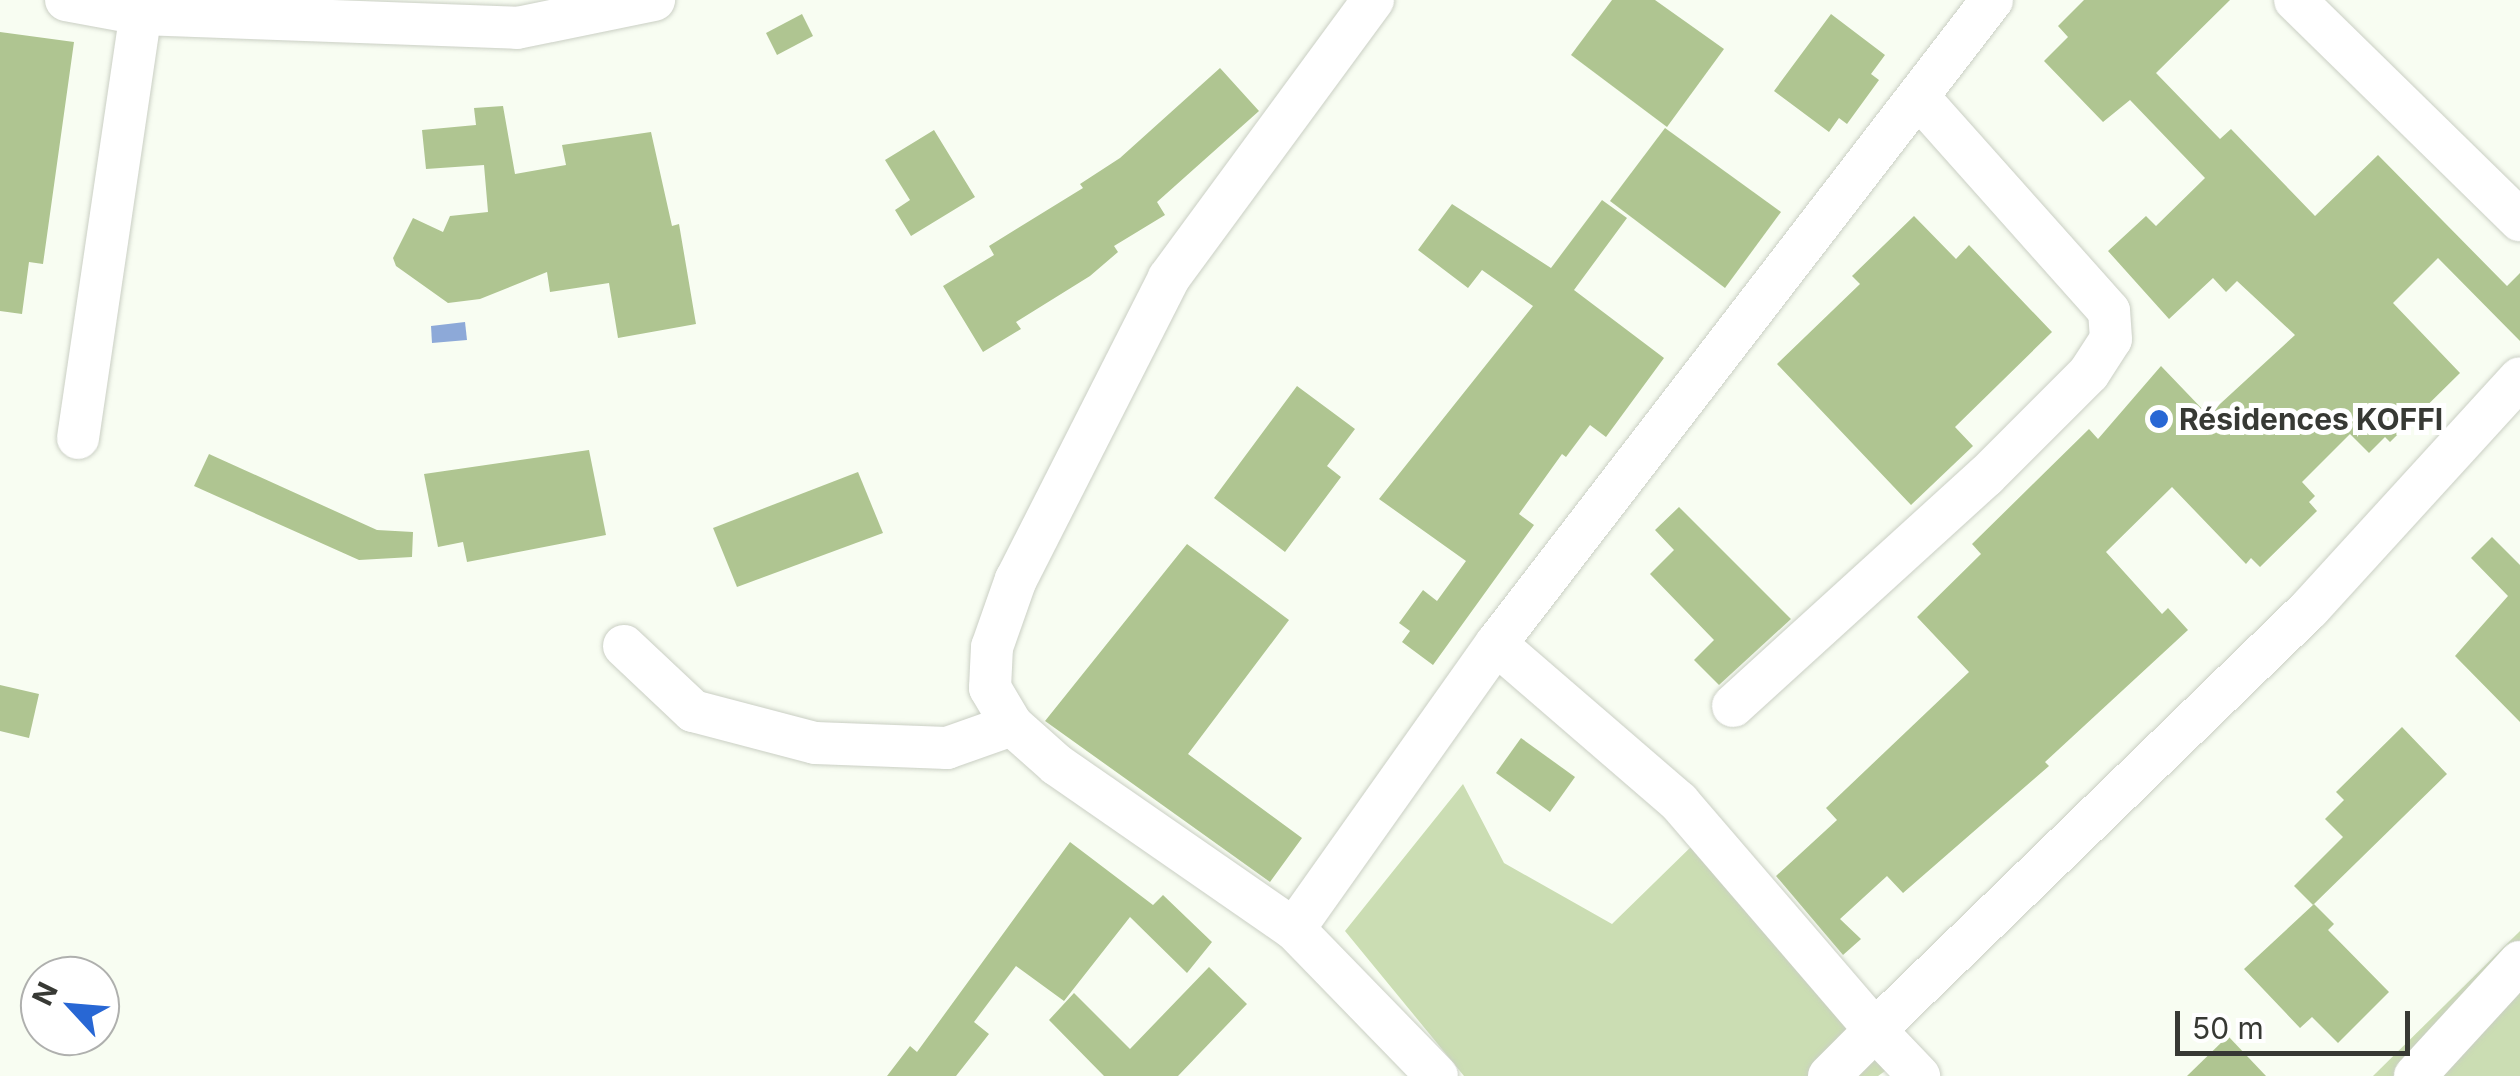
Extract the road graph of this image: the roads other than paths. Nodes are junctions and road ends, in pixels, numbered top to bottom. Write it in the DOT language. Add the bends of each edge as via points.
graph roads {
  1 [pos="66,0"];
  2 [pos="654,0"];
  3 [pos="1373,0"];
  4 [pos="1992,0"];
  5 [pos="2295,0"];
  6 [pos="142,7"];
  7 [pos="1920,99"];
  8 [pos="2520,220"];
  9 [pos="2520,378"];
  10 [pos="78,438"];
  11 [pos="1496,644"];
  12 [pos="624,646"];
  13 [pos="1733,706"];
  14 [pos="1012,724"];
  15 [pos="1294,928"];
  16 [pos="2513,984"];
  17 [pos="1875,1030"];
  18 [pos="1437,1076"];
  19 [pos="1829,1076"];
  20 [pos="1919,1076"];
  21 [pos="2415,1076"];
  1 -- 6 [label="street"];
  2 -- 6 [label="street" via="517,28"];
  3 -- 14 [label="street" via="1169,278 1024,562 992,647 990,688"];
  4 -- 7 [label="street"];
  5 -- 8 [label="street"];
  6 -- 10 [label="street"];
  7 -- 11 [label="street"];
  7 -- 13 [label="street" via="2109,310 2112,339 2089,374 1985,477"];
  9 -- 17 [label="street" via="2310,608"];
  11 -- 15 [label="street"];
  11 -- 17 [label="street" via="1679,802"];
  12 -- 14 [label="street" via="693,711 815,743 947,748"];
  14 -- 15 [label="street" via="1057,764"];
  15 -- 18 [label="street"];
  16 -- 21 [label="street"];
  17 -- 19 [label="street"];
  17 -- 20 [label="street"];
}
